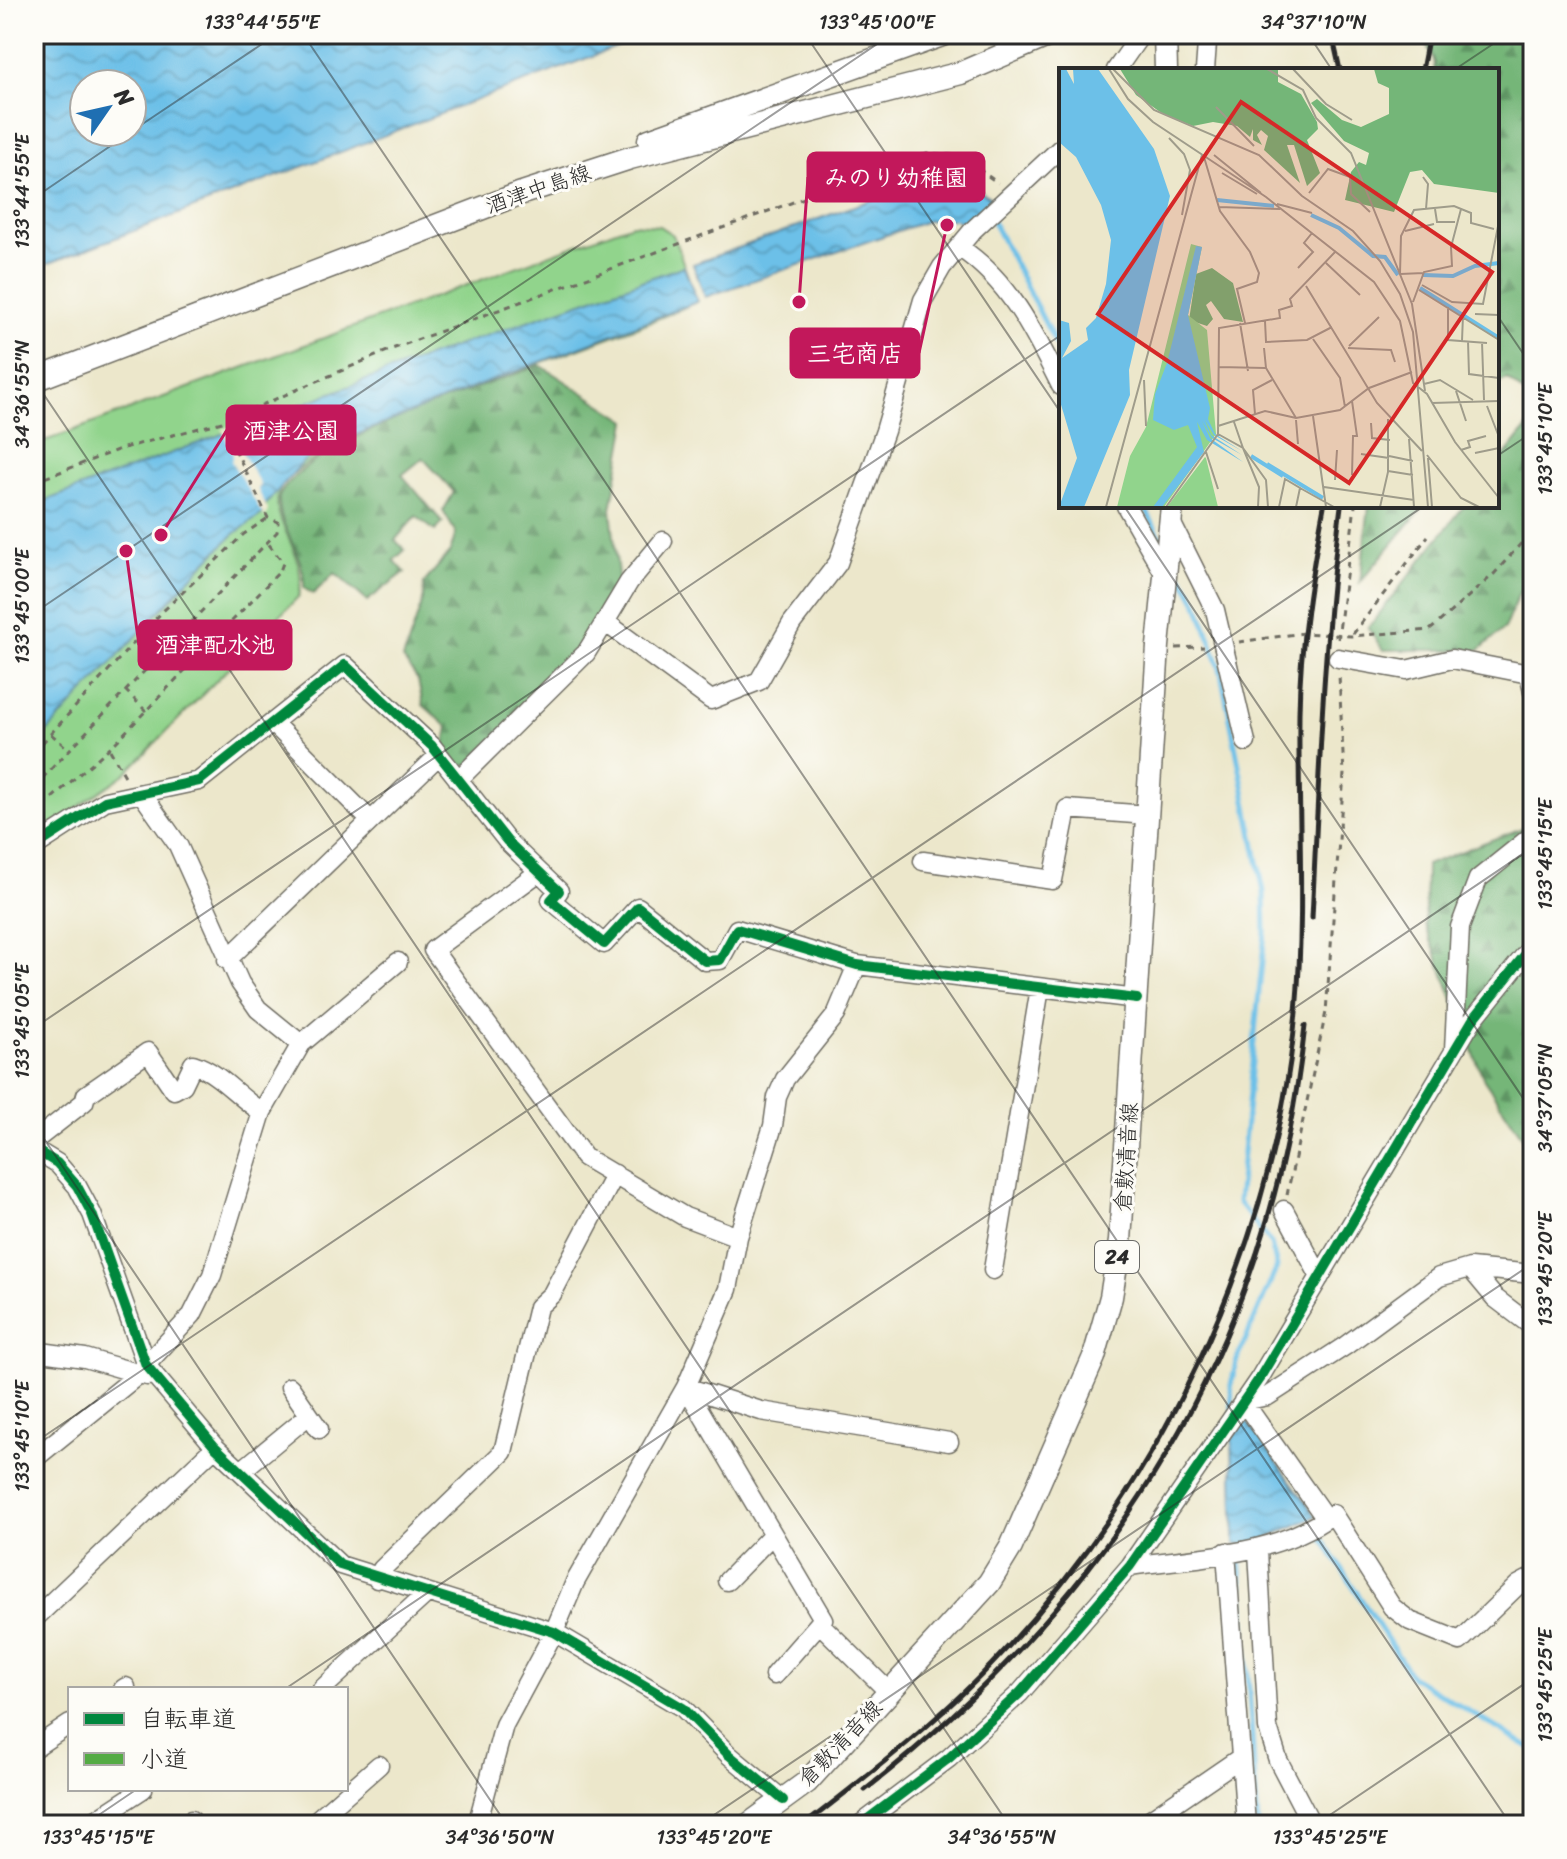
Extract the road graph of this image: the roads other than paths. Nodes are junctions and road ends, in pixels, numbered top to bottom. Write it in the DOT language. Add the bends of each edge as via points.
graph roads {
  1 [pos="945,34"];
  2 [pos="1052,34"];
  3 [pos="1141,34"];
  4 [pos="1165,34"];
  5 [pos="1207,43"];
  6 [pos="1117,68"];
  7 [pos="1166,68"];
  8 [pos="1205,68"];
  9 [pos="1059,150"];
  10 [pos="545,185"];
  11 [pos="960,248"];
  12 [pos="34,380"];
  13 [pos="1059,382"];
  14 [pos="1127,508"];
  15 [pos="1171,520"];
  16 [pos="663,541"];
  17 [pos="1165,569"];
  18 [pos="605,622"];
  19 [pos="1338,658"];
  20 [pos="1533,692"];
  21 [pos="273,723"];
  22 [pos="1246,742"];
  23 [pos="439,755"];
  24 [pos="458,780"];
  25 [pos="139,795"];
  26 [pos="1148,815"];
  27 [pos="370,820"];
  28 [pos="1533,835"];
  29 [pos="34,847"];
  30 [pos="923,861"];
  31 [pos="539,872"];
  32 [pos="1533,945"];
  33 [pos="227,960"];
  34 [pos="398,962"];
  35 [pos="857,965"];
  36 [pos="1040,988"];
  37 [pos="1137,999"];
  38 [pos="301,1044"];
  39 [pos="1454,1050"];
  40 [pos="262,1112"];
  41 [pos="34,1141"];
  42 [pos="34,1149"];
  43 [pos="615,1174"];
  44 [pos="1284,1210"];
  45 [pos="738,1237"];
  46 [pos="1470,1268"];
  47 [pos="993,1270"];
  48 [pos="1533,1274"];
  49 [pos="1320,1277"];
  50 [pos="1533,1327"];
  51 [pos="41,1352"];
  52 [pos="148,1373"];
  53 [pos="290,1387"];
  54 [pos="686,1387"];
  55 [pos="1242,1403"];
  56 [pos="949,1442"];
  57 [pos="215,1447"];
  58 [pos="34,1459"];
  59 [pos="241,1471"];
  60 [pos="1318,1525"];
  61 [pos="772,1535"];
  62 [pos="1240,1552"];
  63 [pos="1130,1566"];
  64 [pos="1533,1577"];
  65 [pos="377,1579"];
  66 [pos="727,1581"];
  67 [pos="426,1594"];
  68 [pos="34,1619"];
  69 [pos="819,1623"];
  70 [pos="554,1632"];
  71 [pos="774,1675"];
  72 [pos="324,1687"];
  73 [pos="889,1692"];
  74 [pos="68,1725"];
  75 [pos="34,1748"];
  76 [pos="1240,1758"];
  77 [pos="379,1765"];
  78 [pos="140,1791"];
  79 [pos="783,1800"];
  80 [pos="88,1825"];
  81 [pos="311,1825"];
  82 [pos="477,1825"];
  83 [pos="748,1825"];
  84 [pos="860,1825"];
  85 [pos="1142,1825"];
  86 [pos="1246,1825"];
  87 [pos="1312,1825"];
  1 -- 10 [label="main road" via="689,124"];
  2 -- 10 [label="main road, 酒津中島線" via="961,73 767,120"];
  3 -- 6 [label="street"];
  4 -- 7 [label="main road"];
  5 -- 8 [label="street"];
  9 -- 11 [label="street"];
  10 -- 12 [label="main road, 酒津中島線"];
  11 -- 13 [label="street" via="1002,282"];
  11 -- 18 [label="street" via="923,300 885,431 838,563 792,623 759,681 711,700"];
  14 -- 17 [label="street"];
  15 -- 17 [label="main road, 倉敷清音線 / 24"];
  15 -- 22 [label="street" via="1206,588 1225,645"];
  16 -- 18 [label="street"];
  17 -- 26 [label="main road, 倉敷清音線 / 24"];
  18 -- 24 [label="street" via="586,653"];
  19 -- 20 [label="street" via="1406,670 1452,659 1497,665 1529,674"];
  21 -- 23 [label="street" via="345,665"];
  21 -- 25 [label="street" via="199,781"];
  21 -- 27 [label="street"];
  23 -- 24 [label="street"];
  23 -- 27 [label="street"];
  24 -- 31 [label="street"];
  25 -- 29 [label="street" via="105,801"];
  25 -- 33 [label="street" via="178,845"];
  26 -- 30 [label="street" via="1067,809 1053,880"];
  26 -- 37 [label="main road, 倉敷清音線 / 24"];
  27 -- 33 [label="street"];
  28 -- 39 [label="street" via="1478,879 1460,927"];
  31 -- 35 [label="street" via="559,891 551,900 604,944 638,907 705,961 720,960 737,929"];
  31 -- 43 [label="street" via="433,950 584,1157"];
  32 -- 39 [label="street"];
  33 -- 38 [label="street" via="258,1009"];
  34 -- 38 [label="street"];
  35 -- 36 [label="street"];
  35 -- 45 [label="street" via="836,1015 781,1088"];
  36 -- 37 [label="street"];
  36 -- 47 [label="street"];
  37 -- 73 [label="main road, 倉敷清音線 / 24" via="1120,1241 1094,1357 1001,1565"];
  38 -- 40 [label="street"];
  39 -- 49 [label="street"];
  40 -- 41 [label="street" via="209,1069 193,1064 183,1085 174,1090 148,1052 86,1095"];
  40 -- 52 [label="street" via="212,1275 192,1315"];
  42 -- 52 [label="street" via="57,1163 92,1214"];
  43 -- 45 [label="street" via="685,1217"];
  43 -- 65 [label="street" via="552,1294 538,1307 503,1452"];
  44 -- 49 [label="street"];
  45 -- 54 [label="street" via="728,1289"];
  46 -- 48 [label="street"];
  46 -- 50 [label="street" via="1495,1298"];
  46 -- 55 [label="street" via="1439,1277 1268,1396"];
  49 -- 55 [label="street"];
  51 -- 52 [label="street"];
  52 -- 57 [label="street"];
  52 -- 58 [label="street"];
  53 -- 59 [label="street" via="314,1422"];
  54 -- 56 [label="street" via="761,1411"];
  54 -- 61 [label="street"];
  54 -- 70 [label="street" via="575,1582"];
  55 -- 60 [label="street"];
  55 -- 63 [label="street"];
  57 -- 59 [label="street"];
  57 -- 68 [label="street"];
  59 -- 65 [label="street" via="340,1565"];
  60 -- 62 [label="street"];
  60 -- 64 [label="street" via="1333,1514 1392,1607 1410,1621 1460,1641"];
  61 -- 66 [label="street"];
  61 -- 69 [label="street" via="823,1619"];
  62 -- 63 [label="street"];
  62 -- 76 [label="street"];
  62 -- 87 [label="street" via="1268,1728 1278,1760"];
  63 -- 84 [label="street" via="1020,1693 949,1758"];
  65 -- 67 [label="street"];
  67 -- 70 [label="street"];
  67 -- 72 [label="street"];
  69 -- 71 [label="street"];
  69 -- 73 [label="street"];
  70 -- 79 [label="street" via="683,1708"];
  70 -- 82 [label="street" via="504,1725"];
  73 -- 79 [label="main road, 倉敷清音線 / 24" via="807,1782"];
  74 -- 75 [label="street"];
  76 -- 85 [label="street"];
  76 -- 86 [label="street"];
  77 -- 81 [label="street"];
  78 -- 80 [label="street"];
  79 -- 83 [label="main road, 倉敷清音線 / 24"];
}
